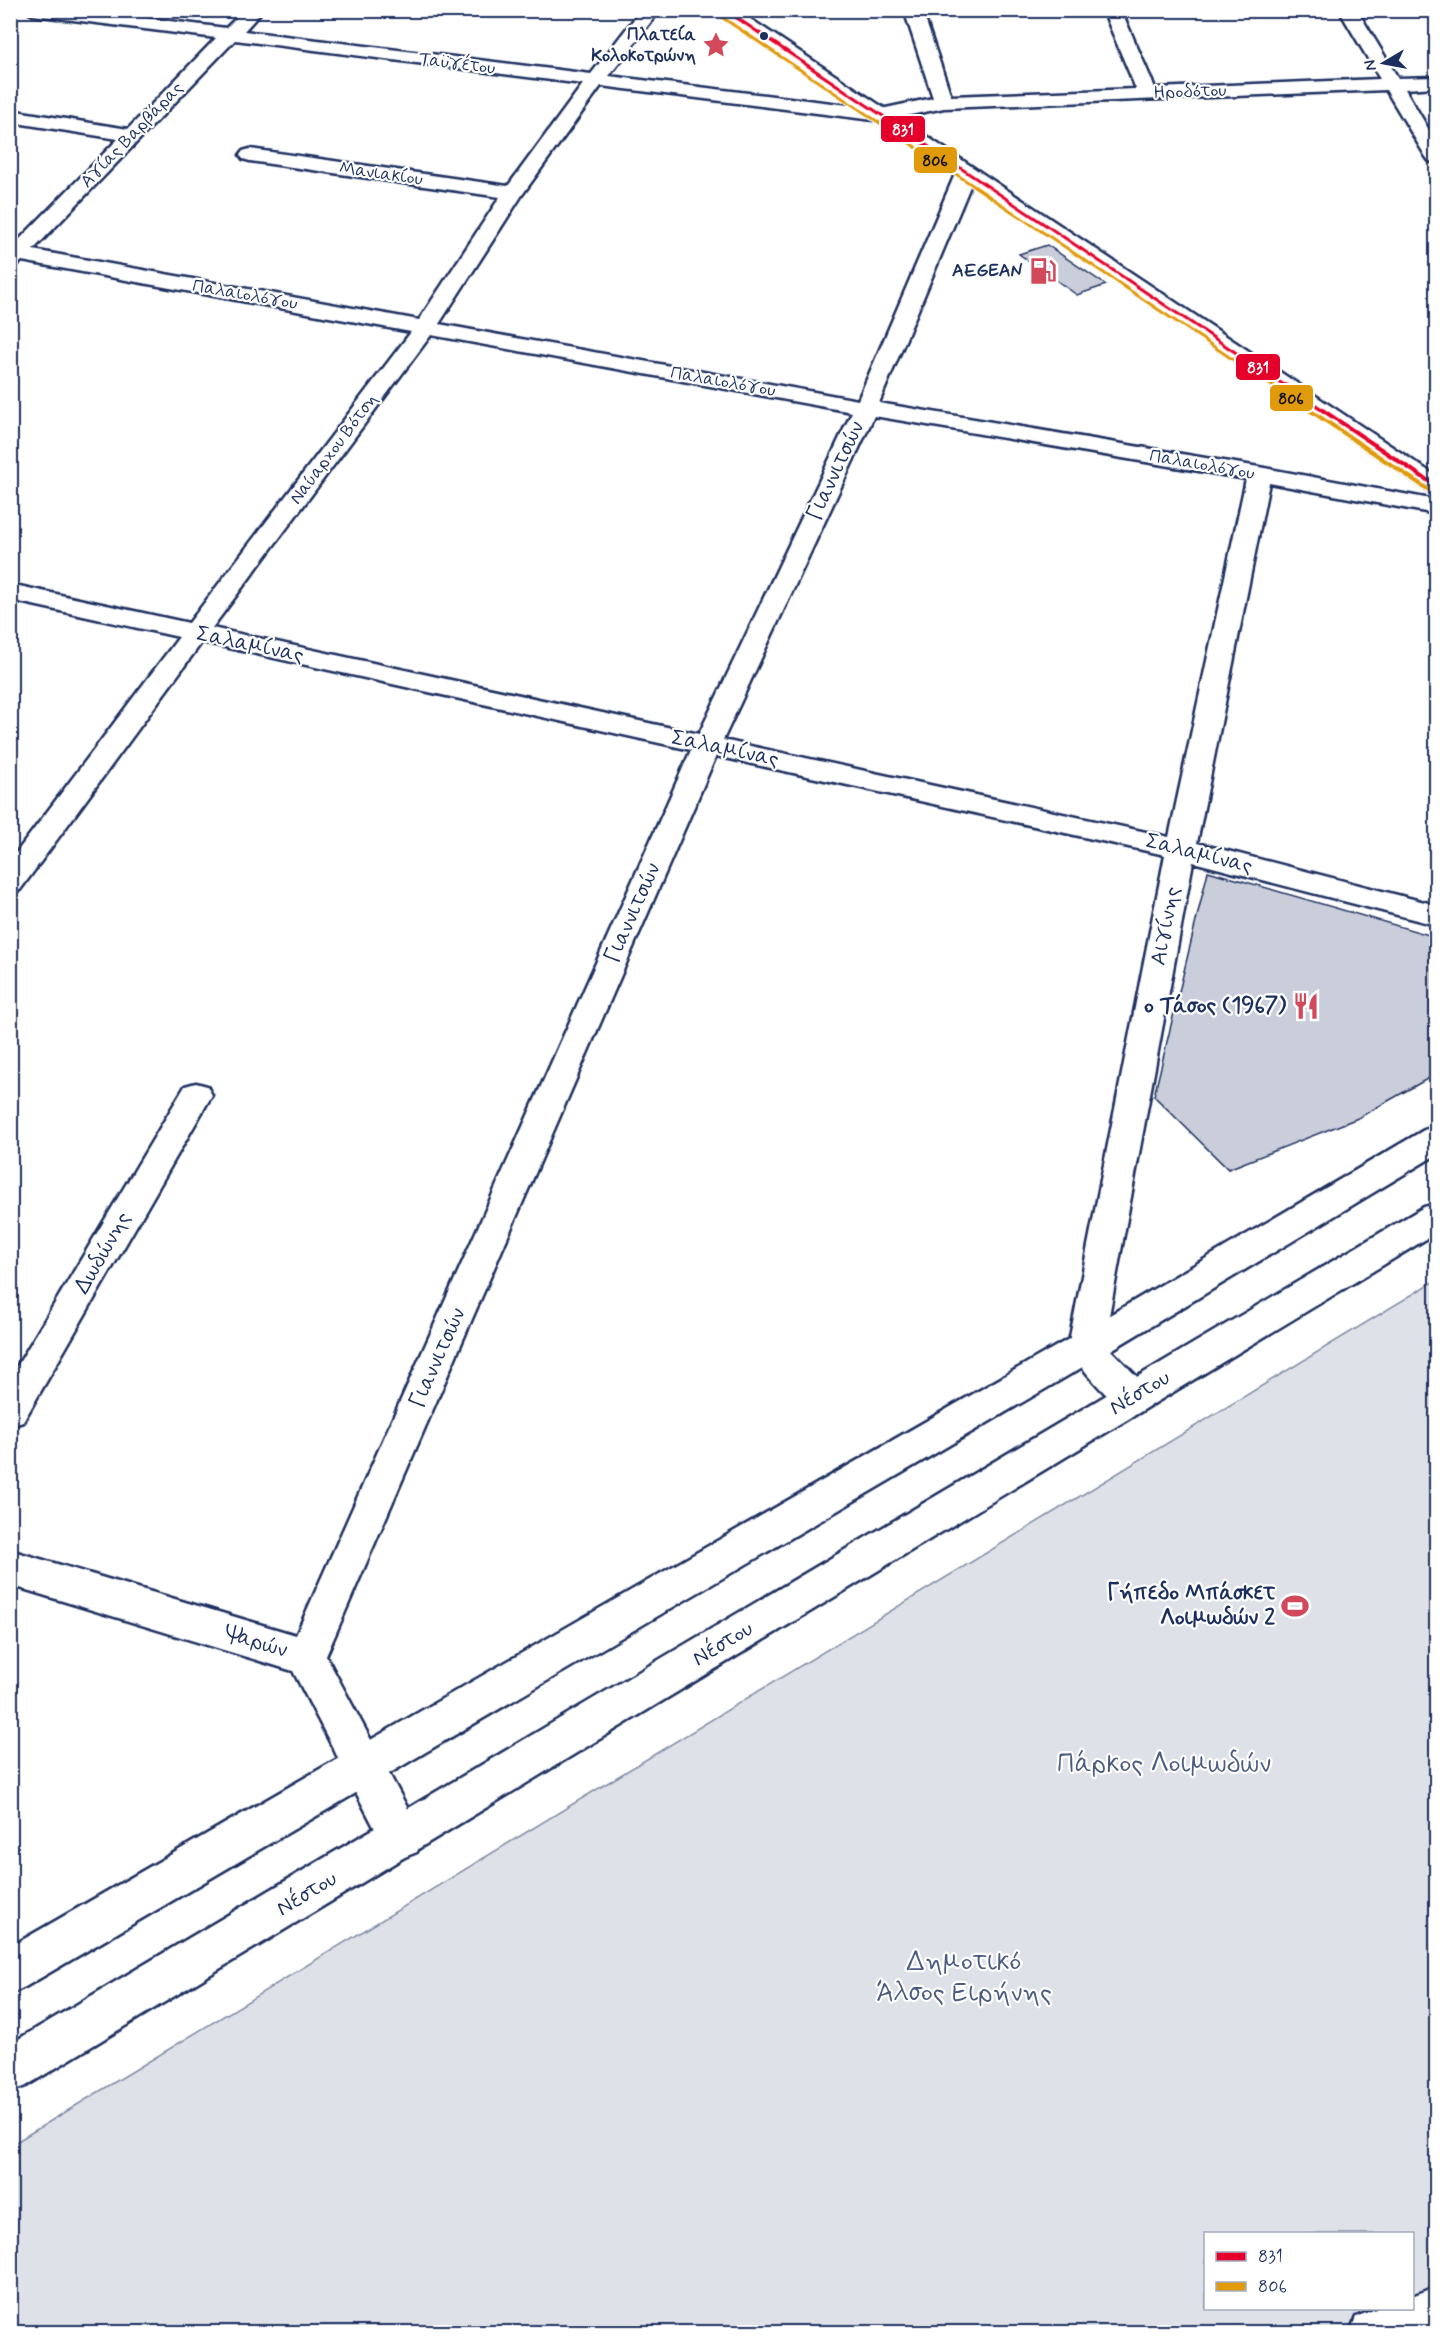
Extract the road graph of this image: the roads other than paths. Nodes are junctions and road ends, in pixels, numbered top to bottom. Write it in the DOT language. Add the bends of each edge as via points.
graph roads {
  1 [pos="33,10"];
  2 [pos="254,10"];
  3 [pos="651,10"];
  4 [pos="724,10"];
  5 [pos="913,10"];
  6 [pos="1112,10"];
  7 [pos="1348,10"];
  8 [pos="229,35"];
  9 [pos="595,81"];
  10 [pos="1437,82"];
  11 [pos="1390,84"];
  12 [pos="1148,94"];
  13 [pos="944,102"];
  14 [pos="880,115"];
  15 [pos="10,116"];
  16 [pos="131,135"];
  17 [pos="249,155"];
  18 [pos="1437,157"];
  19 [pos="966,172"];
  20 [pos="513,192"];
  21 [pos="13,255"];
  22 [pos="425,328"];
  23 [pos="866,408"];
  24 [pos="1259,474"];
  25 [pos="1437,486"];
  26 [pos="1437,507"];
  27 [pos="10,592"];
  28 [pos="195,633"];
  29 [pos="707,745"];
  30 [pos="1181,849"];
  31 [pos="10,883"];
  32 [pos="1437,915"];
  33 [pos="196,1095"];
  34 [pos="1437,1139"];
  35 [pos="1437,1217"];
  36 [pos="1086,1347"];
  37 [pos="1133,1397"];
  38 [pos="10,1411"];
  39 [pos="10,1568"];
  40 [pos="306,1657"];
  41 [pos="364,1765"];
  42 [pos="402,1837"];
  43 [pos="10,1972"];
  44 [pos="10,2070"];
  45 [pos="1437,2308"];
  46 [pos="1371,2332"];
  1 -- 8 [label="street, Ταϋγέτου"];
  2 -- 8 [label="street, Αγίας Βαρβάρας"];
  3 -- 9 [label="street, Ναύαρχου Βότση"];
  4 -- 14 [label="street"];
  5 -- 13 [label="street"];
  6 -- 12 [label="street"];
  7 -- 11 [label="street"];
  8 -- 9 [label="street, Ταϋγέτου"];
  8 -- 16 [label="street, Αγίας Βαρβάρας"];
  9 -- 14 [label="street, Ταϋγέτου"];
  9 -- 20 [label="street, Ναύαρχου Βότση"];
  10 -- 11 [label="street, Ηροδότου"];
  11 -- 12 [label="street, Ηροδότου"];
  11 -- 18 [label="street"];
  12 -- 13 [label="street, Ηροδότου"];
  13 -- 14 [label="street, Ηροδότου"];
  14 -- 19 [label="street"];
  15 -- 16 [label="street"];
  16 -- 21 [label="street, Αγίας Βαρβάρας"];
  17 -- 20 [label="street, Μανιακίου"];
  19 -- 23 [label="street, Γιαννιτσών"];
  19 -- 25 [label="street"];
  20 -- 22 [label="street, Ναύαρχου Βότση"];
  21 -- 22 [label="street, Παλαιολόγου"];
  22 -- 23 [label="street, Παλαιολόγου"];
  22 -- 28 [label="street, Ναύαρχου Βότση"];
  23 -- 24 [label="street, Παλαιολόγου"];
  23 -- 29 [label="street, Γιαννιτσών"];
  24 -- 26 [label="street, Παλαιολόγου"];
  24 -- 30 [label="street, Αιγίνης"];
  27 -- 28 [label="street, Σαλαμίνας"];
  28 -- 29 [label="street, Σαλαμίνας"];
  28 -- 31 [label="street, Ναύαρχου Βότση"];
  29 -- 30 [label="street, Σαλαμίνας"];
  29 -- 40 [label="street, Γιαννιτσών"];
  30 -- 32 [label="street, Σαλαμίνας"];
  30 -- 36 [label="street, Αιγίνης"];
  33 -- 38 [label="street, Δωδώνης"];
  34 -- 36 [label="street"];
  35 -- 37 [label="street, Νέστου"];
  36 -- 37 [label="street"];
  36 -- 41 [label="street"];
  37 -- 42 [label="street, Νέστου"];
  39 -- 40 [label="street, Ψαρών"];
  40 -- 41 [label="street, Ψαρών"];
  41 -- 42 [label="street, Ψαρών"];
  41 -- 43 [label="street"];
  42 -- 44 [label="street, Νέστου"];
  45 -- 46 [label="lane"];
}
